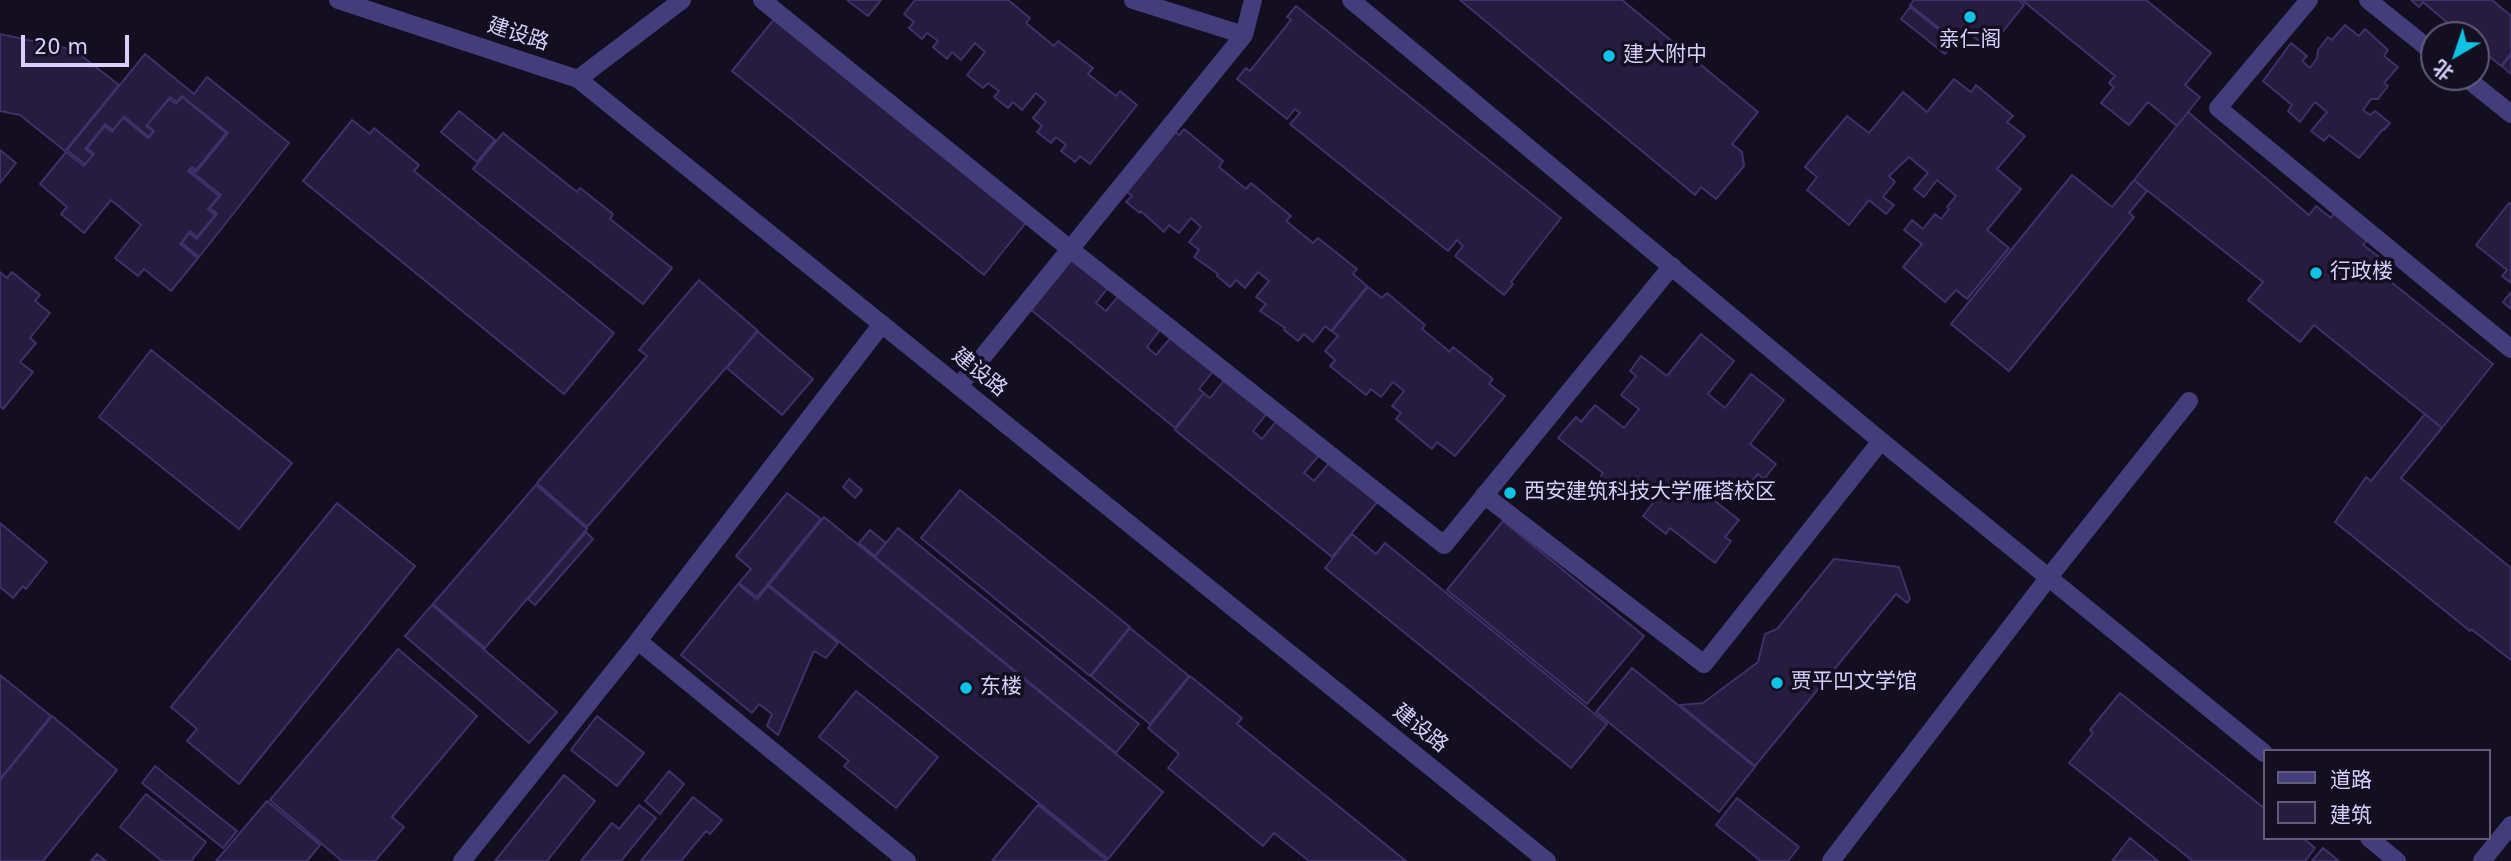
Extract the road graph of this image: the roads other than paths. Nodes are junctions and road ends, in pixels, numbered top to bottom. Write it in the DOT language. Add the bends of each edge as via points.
graph roads {
  1 [pos="338,0"];
  2 [pos="681,0"];
  3 [pos="762,0"];
  4 [pos="1133,0"];
  5 [pos="1252,0"];
  6 [pos="1351,0"];
  7 [pos="2309,0"];
  8 [pos="2368,0"];
  9 [pos="1244,35"];
  10 [pos="2420,42"];
  11 [pos="578,79"];
  12 [pos="2482,91"];
  13 [pos="2511,114"];
  14 [pos="1070,249"];
  15 [pos="1672,266"];
  16 [pos="881,324"];
  17 [pos="2511,349"];
  18 [pos="959,386"];
  19 [pos="2189,401"];
  20 [pos="1881,441"];
  21 [pos="1484,495"];
  22 [pos="2049,577"];
  23 [pos="638,641"];
  24 [pos="2262,751"];
  25 [pos="2511,825"];
  26 [pos="2371,840"];
  27 [pos="462,861"];
  28 [pos="907,861"];
  29 [pos="1547,861"];
  30 [pos="1831,861"];
  31 [pos="2397,861"];
  32 [pos="2482,861"];
  1 -- 11 [label="street, 建设路"];
  2 -- 11 [label="street"];
  3 -- 14 [label="street"];
  4 -- 9 [label="street"];
  5 -- 9 [label="street"];
  6 -- 15 [label="street"];
  7 -- 17 [label="street" via="2218,108"];
  8 -- 10 [label="street"];
  9 -- 14 [label="street"];
  11 -- 16 [label="street, 建设路"];
  12 -- 13 [label="street"];
  14 -- 18 [label="street"];
  14 -- 21 [label="street" via="1444,545"];
  15 -- 20 [label="street"];
  15 -- 21 [label="street"];
  16 -- 18 [label="street, 建设路"];
  16 -- 23 [label="street"];
  18 -- 29 [label="street, 建设路"];
  19 -- 22 [label="street"];
  20 -- 21 [label="street" via="1704,664"];
  20 -- 22 [label="street"];
  22 -- 24 [label="street"];
  22 -- 30 [label="street"];
  23 -- 27 [label="street"];
  23 -- 28 [label="street"];
  25 -- 32 [label="street"];
  26 -- 31 [label="street"];
}
